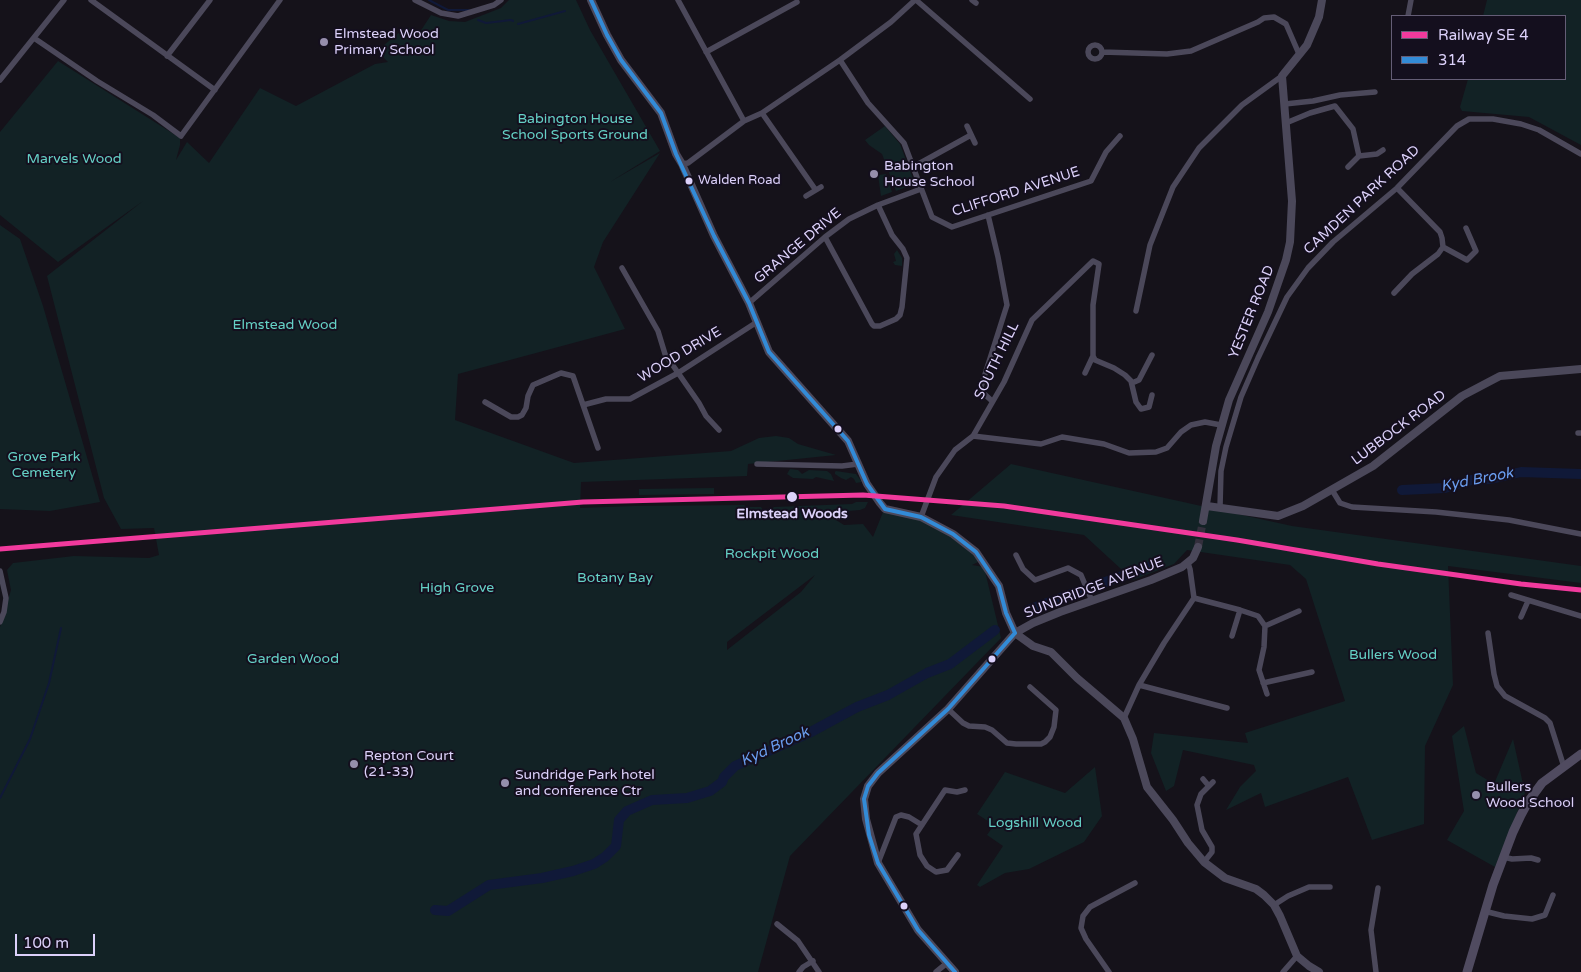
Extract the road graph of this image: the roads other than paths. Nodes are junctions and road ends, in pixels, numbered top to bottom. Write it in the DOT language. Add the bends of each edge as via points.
graph roads {
  1 [pos="64,0"];
  2 [pos="90,0"];
  3 [pos="210,0"];
  4 [pos="280,0"];
  5 [pos="415,0"];
  6 [pos="501,0"];
  7 [pos="591,0"];
  8 [pos="678,0"];
  9 [pos="916,0"];
  10 [pos="1322,0"];
  11 [pos="1411,0"];
  12 [pos="798,4"];
  13 [pos="1408,15"];
  14 [pos="34,38"];
  15 [pos="706,52"];
  16 [pos="1102,52"];
  17 [pos="1299,54"];
  18 [pos="167,56"];
  19 [pos="840,60"];
  20 [pos="1282,76"];
  21 [pos="0,80"];
  22 [pos="215,90"];
  23 [pos="1375,92"];
  24 [pos="1029,99"];
  25 [pos="1285,104"];
  26 [pos="762,113"];
  27 [pos="744,122"];
  28 [pos="1286,122"];
  29 [pos="967,126"];
  30 [pos="971,135"];
  31 [pos="1120,136"];
  32 [pos="975,142"];
  33 [pos="1383,150"];
  34 [pos="1581,154"];
  35 [pos="1360,156"];
  36 [pos="682,164"];
  37 [pos="913,167"];
  38 [pos="1348,167"];
  39 [pos="1397,188"];
  40 [pos="921,189"];
  41 [pos="806,196"];
  42 [pos="878,205"];
  43 [pos="988,215"];
  44 [pos="1466,228"];
  45 [pos="825,237"];
  46 [pos="1443,247"];
  47 [pos="622,268"];
  48 [pos="1394,293"];
  49 [pos="749,303"];
  50 [pos="1136,311"];
  51 [pos="756,322"];
  52 [pos="1152,355"];
  53 [pos="1094,356"];
  54 [pos="1581,368"];
  55 [pos="678,373"];
  56 [pos="1085,373"];
  57 [pos="1132,383"];
  58 [pos="1152,395"];
  59 [pos="992,401"];
  60 [pos="485,402"];
  61 [pos="584,405"];
  62 [pos="1221,425"];
  63 [pos="719,430"];
  64 [pos="973,436"];
  65 [pos="598,448"];
  66 [pos="757,464"];
  67 [pos="858,464"];
  68 [pos="1332,490"];
  69 [pos="1207,506"];
  70 [pos="1220,506"];
  71 [pos="921,517"];
  72 [pos="1203,521"];
  73 [pos="1581,534"];
  74 [pos="1198,547"];
  75 [pos="1016,555"];
  76 [pos="1188,563"];
  77 [pos="0,571"];
  78 [pos="1511,595"];
  79 [pos="1194,598"];
  80 [pos="1092,601"];
  81 [pos="1528,601"];
  82 [pos="1240,610"];
  83 [pos="1299,611"];
  84 [pos="1521,616"];
  85 [pos="1581,616"];
  86 [pos="0,622"];
  87 [pos="1265,626"];
  88 [pos="1015,633"];
  89 [pos="1488,633"];
  90 [pos="1232,636"];
  91 [pos="1312,672"];
  92 [pos="1264,683"];
  93 [pos="1139,685"];
  94 [pos="1030,687"];
  95 [pos="1268,694"];
  96 [pos="1227,708"];
  97 [pos="948,709"];
  98 [pos="1124,718"];
  99 [pos="1581,754"];
  100 [pos="1564,766"];
  101 [pos="1204,778"];
  102 [pos="965,790"];
  103 [pos="922,825"];
  104 [pos="958,856"];
  105 [pos="1503,857"];
  106 [pos="1538,860"];
  107 [pos="1204,862"];
  108 [pos="878,863"];
  109 [pos="1135,883"];
  110 [pos="1330,888"];
  111 [pos="1378,888"];
  112 [pos="1553,895"];
  113 [pos="1274,904"];
  114 [pos="1484,911"];
  115 [pos="777,924"];
  116 [pos="1297,956"];
  117 [pos="813,961"];
  118 [pos="947,963"];
  119 [pos="799,972"];
  120 [pos="819,972"];
  121 [pos="936,972"];
  122 [pos="954,972"];
  123 [pos="1109,972"];
  124 [pos="1283,972"];
  125 [pos="1319,972"];
  126 [pos="1376,972"];
  127 [pos="1467,972"];
  1 -- 14 [label="street"];
  2 -- 18 [label="street"];
  3 -- 18 [label="street"];
  4 -- 22 [label="street"];
  5 -- 6 [label="street" via="441,13 458,16"];
  7 -- 36 [label="street" via="621,60 661,113"];
  8 -- 15 [label="street"];
  9 -- 19 [label="street"];
  9 -- 24 [label="street"];
  10 -- 17 [label="street" via="1320,17"];
  11 -- 13 [label="street"];
  12 -- 15 [label="street"];
  14 -- 21 [label="street"];
  14 -- 22 [label="street" via="182,136"];
  15 -- 27 [label="street"];
  16 -- 17 [label="street" via="1167,54 1191,51 1264,18 1274,17 1286,24"];
  17 -- 20 [label="street"];
  18 -- 22 [label="street"];
  19 -- 26 [label="street"];
  19 -- 37 [label="street, CLIFFORD AVENUE" via="868,103 904,143"];
  20 -- 25 [label="street, YESTER ROAD"];
  20 -- 50 [label="street" via="1242,105 1199,148 1173,187 1150,245"];
  23 -- 25 [label="street"];
  25 -- 28 [label="street, YESTER ROAD"];
  26 -- 27 [label="street"];
  26 -- 41 [label="street" via="818,188"];
  27 -- 36 [label="street"];
  28 -- 35 [label="street" via="1335,106 1352,129"];
  28 -- 62 [label="street, YESTER ROAD" via="1292,201 1290,242 1268,312"];
  29 -- 30 [label="street"];
  30 -- 32 [label="street"];
  30 -- 37 [label="street"];
  31 -- 43 [label="street, CLIFFORD AVENUE" via="1106,152 1091,181"];
  33 -- 35 [label="street"];
  34 -- 39 [label="street, CAMDEN PARK ROAD" via="1522,124 1494,118 1469,119 1457,126"];
  35 -- 38 [label="street"];
  36 -- 49 [label="street"];
  37 -- 40 [label="street, CLIFFORD AVENUE"];
  39 -- 46 [label="street" via="1440,232"];
  39 -- 70 [label="street, CAMDEN PARK ROAD" via="1333,242 1287,297 1236,414 1222,471"];
  40 -- 42 [label="street, GRANGE DRIVE"];
  40 -- 43 [label="street, CLIFFORD AVENUE" via="932,217 952,227"];
  42 -- 45 [label="street, GRANGE DRIVE" via="857,214"];
  42 -- 45 [label="street" via="892,236 907,258 902,310 896,319 880,326 872,324"];
  43 -- 59 [label="street" via="1007,305 980,390"];
  44 -- 46 [label="street" via="1476,250 1467,260"];
  45 -- 49 [label="street, GRANGE DRIVE"];
  46 -- 48 [label="street"];
  47 -- 55 [label="street" via="658,331 665,354"];
  49 -- 51 [label="street"];
  51 -- 55 [label="street, WOOD DRIVE"];
  51 -- 67 [label="street" via="769,352 848,441"];
  52 -- 57 [label="street" via="1139,380"];
  53 -- 56 [label="street"];
  53 -- 57 [label="street" via="1095,360 1126,375"];
  53 -- 59 [label="street, SOUTH HILL" via="1093,305 1100,264 1093,261 1032,320"];
  54 -- 68 [label="street, LUBBOCK ROAD" via="1500,376 1462,396 1373,466"];
  55 -- 61 [label="street, WOOD DRIVE" via="630,399 606,398"];
  55 -- 63 [label="street"];
  57 -- 58 [label="street" via="1141,409 1149,407"];
  59 -- 64 [label="street, SOUTH HILL"];
  60 -- 61 [label="street" via="511,417 518,417 526,408 533,385 561,373 573,376"];
  61 -- 65 [label="street"];
  62 -- 64 [label="street" via="1191,424 1167,448 1156,452 1129,453 1104,444 1062,437 1041,444"];
  62 -- 69 [label="street, YESTER ROAD"];
  64 -- 71 [label="street" via="955,450 936,477"];
  66 -- 67 [label="street"];
  67 -- 71 [label="street" via="867,484 885,509"];
  68 -- 70 [label="street, LUBBOCK ROAD" via="1278,516"];
  68 -- 73 [label="street" via="1340,503 1352,507 1509,520"];
  69 -- 70 [label="street, LUBBOCK ROAD"];
  69 -- 72 [label="street, YESTER ROAD"];
  71 -- 88 [label="street" via="953,534 976,552 999,586"];
  74 -- 76 [label="street"];
  75 -- 80 [label="street" via="1023,569 1035,580 1068,568 1081,575"];
  76 -- 79 [label="street"];
  76 -- 80 [label="street, SUNDRIDGE AVENUE"];
  77 -- 86 [label="street" via="6,598"];
  78 -- 81 [label="street"];
  79 -- 82 [label="street"];
  79 -- 93 [label="street"];
  80 -- 88 [label="street, SUNDRIDGE AVENUE" via="1042,619"];
  81 -- 84 [label="street"];
  81 -- 85 [label="street"];
  82 -- 87 [label="street" via="1258,616"];
  82 -- 90 [label="street"];
  83 -- 87 [label="street"];
  87 -- 92 [label="street" via="1259,670"];
  88 -- 97 [label="street, SUNDRIDGE AVENUE"];
  88 -- 98 [label="street" via="1032,646 1050,652"];
  89 -- 100 [label="street" via="1497,686 1505,696 1545,718"];
  91 -- 92 [label="street"];
  92 -- 95 [label="street"];
  93 -- 96 [label="street"];
  93 -- 98 [label="street"];
  94 -- 97 [label="street" via="1056,710 1050,737 1041,744 1007,742 992,730 963,723"];
  97 -- 108 [label="street, SUNDRIDGE AVENUE" via="868,786 864,799 866,819"];
  98 -- 107 [label="street" via="1147,787"];
  99 -- 100 [label="main road"];
  100 -- 105 [label="main road" via="1542,783 1528,802"];
  101 -- 107 [label="street" via="1211,784 1201,794 1197,805 1202,830 1212,848"];
  102 -- 103 [label="street" via="945,790"];
  103 -- 104 [label="street" via="916,834 920,856 927,866 936,872 947,870"];
  103 -- 108 [label="street" via="909,817 896,817"];
  105 -- 106 [label="street"];
  105 -- 114 [label="main road"];
  107 -- 113 [label="street" via="1225,878 1256,889"];
  108 -- 118 [label="street, SUNDRIDGE AVENUE" via="918,930"];
  109 -- 123 [label="street" via="1090,907 1082,916 1081,928 1086,939"];
  110 -- 113 [label="street" via="1310,886"];
  111 -- 126 [label="street" via="1371,930"];
  112 -- 114 [label="street" via="1545,915 1532,918"];
  113 -- 116 [label="street"];
  114 -- 127 [label="main road"];
  115 -- 117 [label="street" via="798,941"];
  116 -- 124 [label="street"];
  116 -- 125 [label="street"];
  117 -- 119 [label="street"];
  117 -- 120 [label="street"];
  118 -- 121 [label="street"];
  118 -- 122 [label="street, SUNDRIDGE AVENUE"];
}
